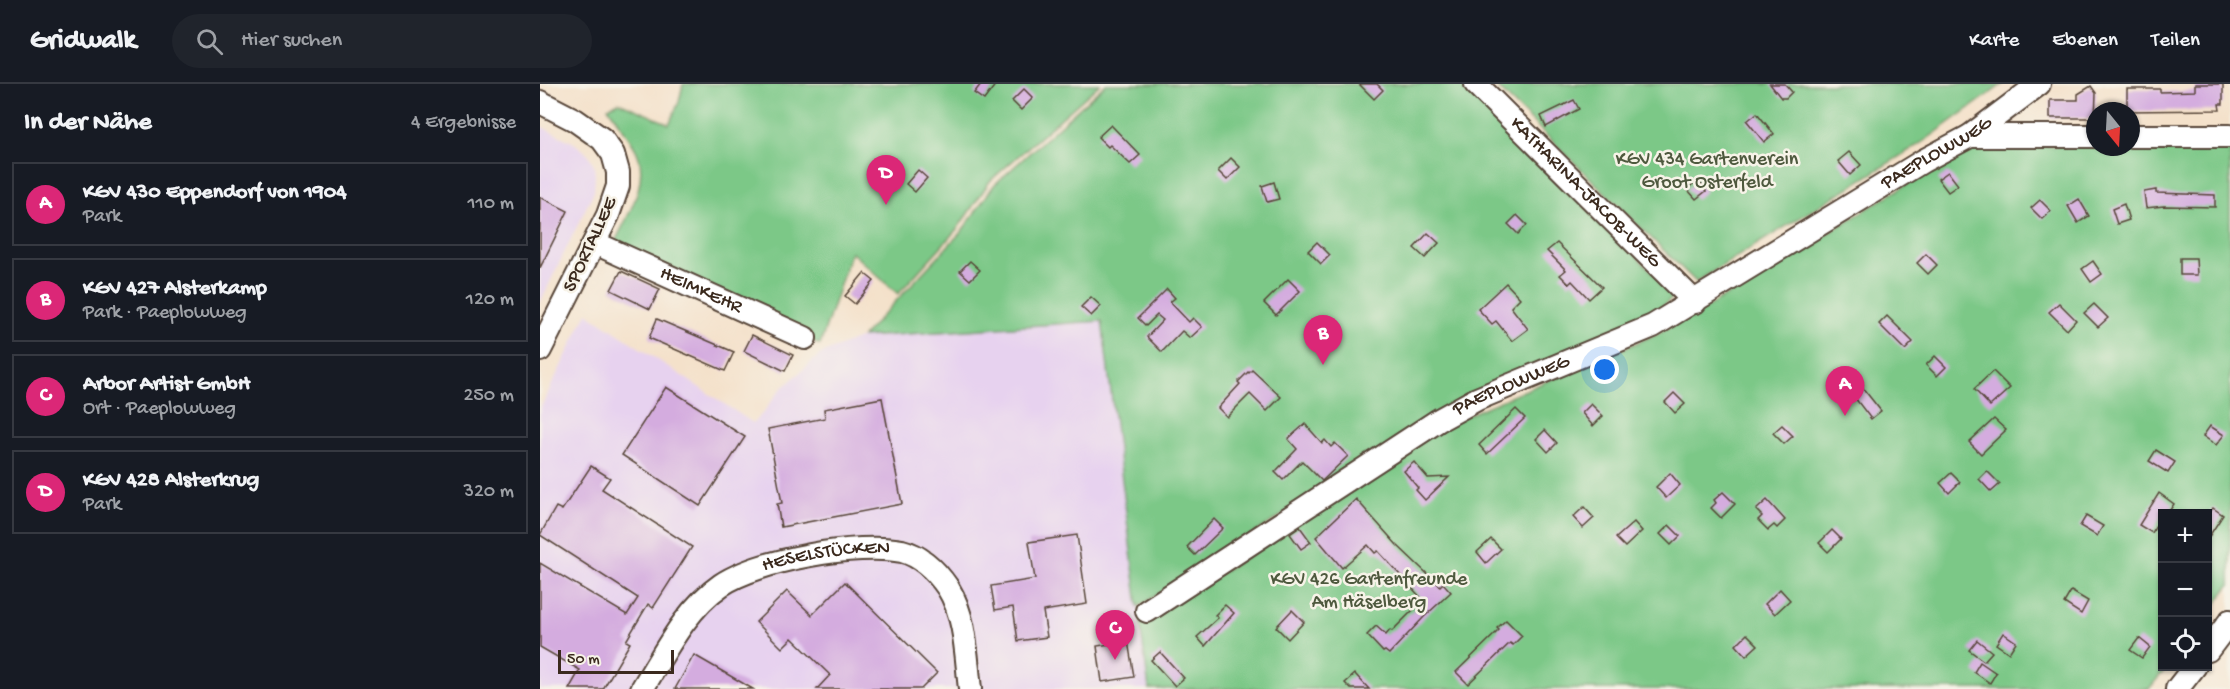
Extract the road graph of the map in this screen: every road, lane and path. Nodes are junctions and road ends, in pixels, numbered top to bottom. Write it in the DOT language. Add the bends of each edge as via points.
graph roads {
  1 [pos="1476,84"];
  2 [pos="2039,84"];
  3 [pos="540,102"];
  4 [pos="1970,136"];
  5 [pos="2086,136"];
  6 [pos="2140,136"];
  7 [pos="2230,136"];
  8 [pos="595,243"];
  9 [pos="1695,302"];
  10 [pos="805,338"];
  11 [pos="540,350"];
  12 [pos="1147,611"];
  13 [pos="2230,621"];
  14 [pos="2212,645"];
  15 [pos="2191,671"];
  16 [pos="642,689"];
  17 [pos="970,689"];
  18 [pos="2177,689"];
  1 -- 9 [label="street, KATHARINA-JACOB-WEG"];
  2 -- 4 [label="street, PAEPLOWWEG"];
  3 -- 8 [label="street, SPORTALLEE" via="602,139 613,154 618,186"];
  4 -- 5 [label="street"];
  4 -- 9 [label="street, PAEPLOWWEG"];
  6 -- 7 [label="street"];
  8 -- 10 [label="street, HEIMKEHR"];
  8 -- 11 [label="street, SPORTALLEE"];
  9 -- 12 [label="street, PAEPLOWWEG" via="1653,326 1477,399 1439,420"];
  13 -- 14 [label="street"];
  15 -- 18 [label="street"];
  16 -- 17 [label="street, HESELSTÜCKEN" via="686,619 722,584 751,569 806,556 880,549 904,552 922,560 948,588 961,622"];
}
